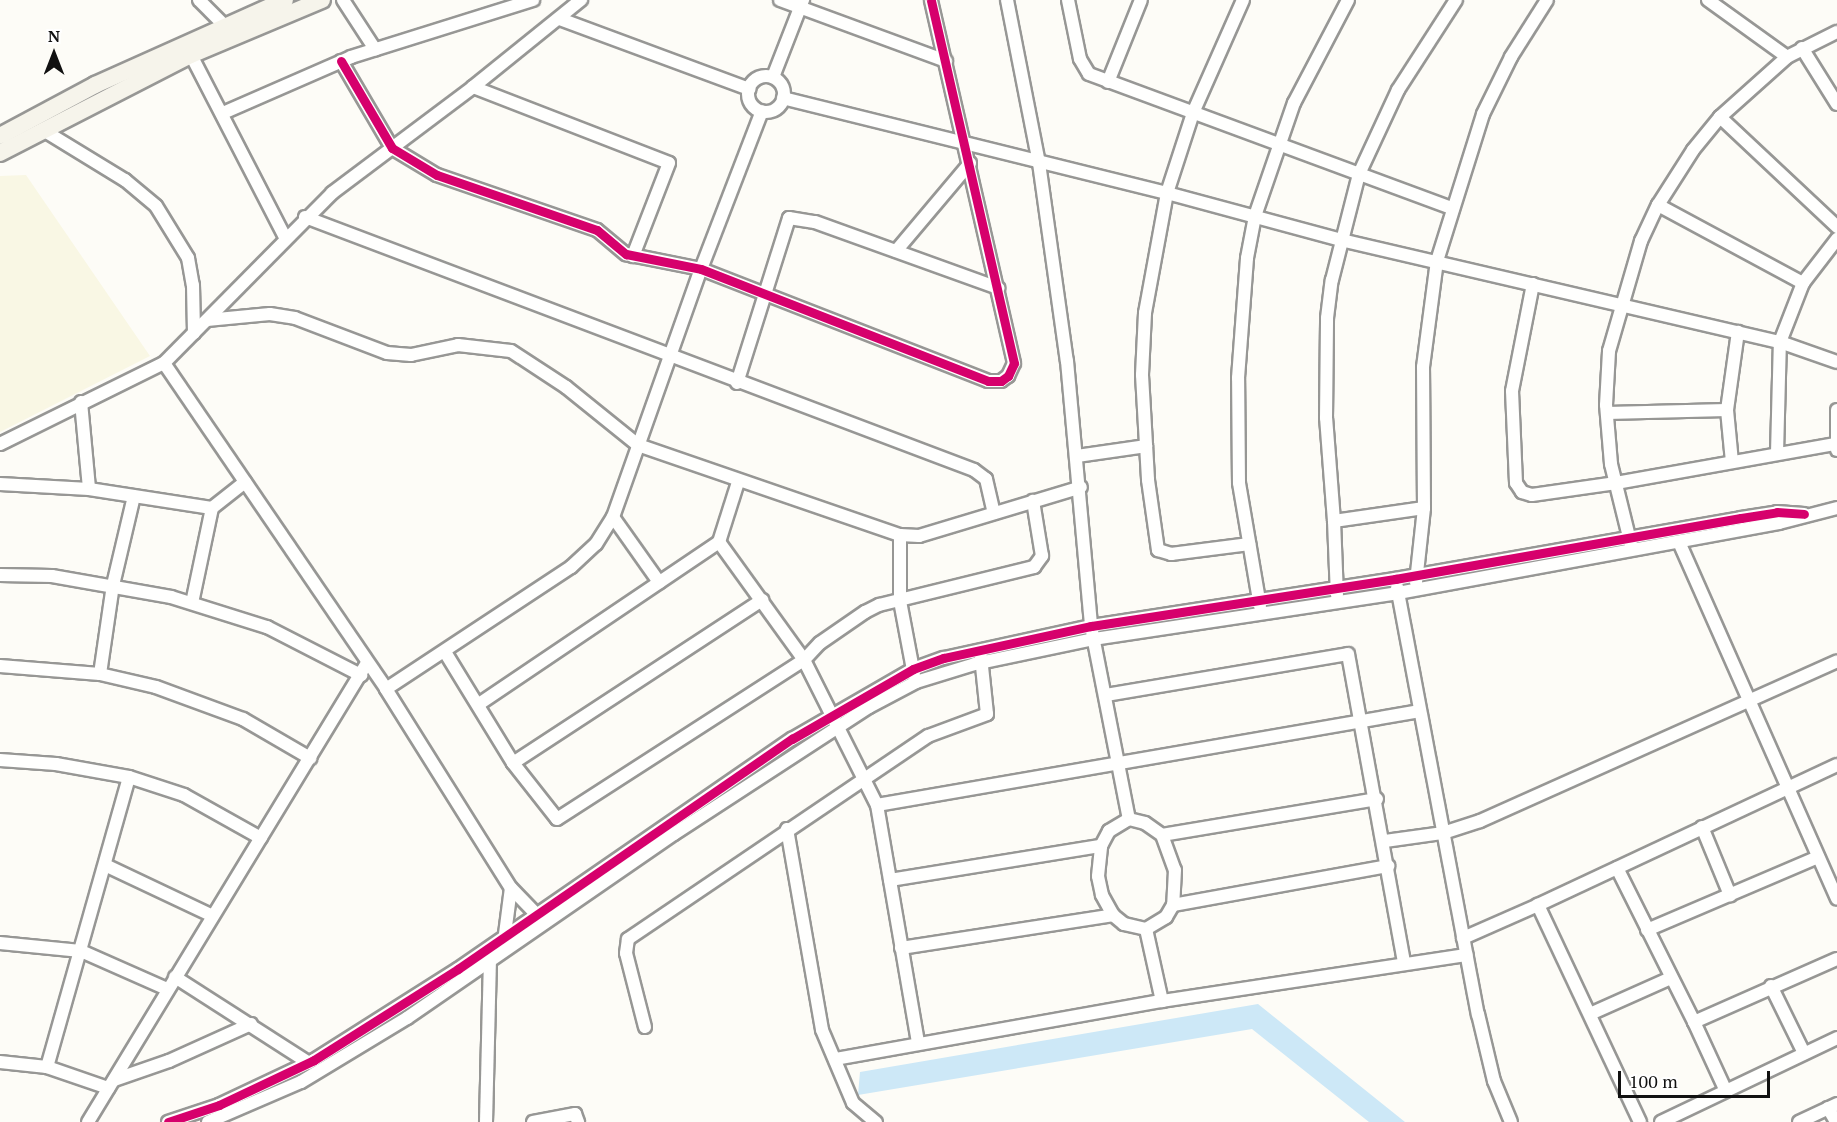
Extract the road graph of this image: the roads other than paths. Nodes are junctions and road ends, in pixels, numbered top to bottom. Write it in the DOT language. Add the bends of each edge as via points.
graph roads {
  1 [pos="199,0"];
  2 [pos="285,0"];
  3 [pos="322,0"];
  4 [pos="343,0"];
  5 [pos="533,0"];
  6 [pos="581,0"];
  7 [pos="780,0"];
  8 [pos="931,0"];
  9 [pos="1007,0"];
  10 [pos="1068,0"];
  11 [pos="1141,0"];
  12 [pos="1243,0"];
  13 [pos="1348,0"];
  14 [pos="1456,0"];
  15 [pos="1547,0"];
  16 [pos="1708,0"];
  17 [pos="801,4"];
  18 [pos="560,19"];
  19 [pos="225,26"];
  20 [pos="1837,32"];
  21 [pos="1802,48"];
  22 [pos="375,49"];
  23 [pos="191,55"];
  24 [pos="1788,57"];
  25 [pos="341,61"];
  26 [pos="946,61"];
  27 [pos="773,77"];
  28 [pos="1108,82"];
  29 [pos="473,87"];
  30 [pos="748,89"];
  31 [pos="783,98"];
  32 [pos="1837,104"];
  33 [pos="762,111"];
  34 [pos="223,113"];
  35 [pos="1193,113"];
  36 [pos="1720,117"];
  37 [pos="43,129"];
  38 [pos="0,136"];
  39 [pos="1280,143"];
  40 [pos="966,145"];
  41 [pos="392,148"];
  42 [pos="0,153"];
  43 [pos="970,163"];
  44 [pos="1039,163"];
  45 [pos="1359,174"];
  46 [pos="1167,192"];
  47 [pos="1658,205"];
  48 [pos="1453,209"];
  49 [pos="1255,216"];
  50 [pos="305,217"];
  51 [pos="1837,227"];
  52 [pos="286,239"];
  53 [pos="1837,239"];
  54 [pos="1341,240"];
  55 [pos="896,251"];
  56 [pos="633,256"];
  57 [pos="1437,261"];
  58 [pos="701,269"];
  59 [pos="1803,283"];
  60 [pos="1533,284"];
  61 [pos="998,288"];
  62 [pos="765,294"];
  63 [pos="1620,304"];
  64 [pos="207,320"];
  65 [pos="1738,332"];
  66 [pos="194,333"];
  67 [pos="1780,342"];
  68 [pos="669,358"];
  69 [pos="1837,362"];
  70 [pos="164,363"];
  71 [pos="737,383"];
  72 [pos="81,402"];
  73 [pos="1727,410"];
  74 [pos="1837,410"];
  75 [pos="1607,413"];
  76 [pos="0,444"];
  77 [pos="638,445"];
  78 [pos="1146,446"];
  79 [pos="1837,447"];
  80 [pos="1777,453"];
  81 [pos="1077,456"];
  82 [pos="1732,462"];
  83 [pos="245,482"];
  84 [pos="738,482"];
  85 [pos="1616,483"];
  86 [pos="0,484"];
  87 [pos="1081,487"];
  88 [pos="89,489"];
  89 [pos="134,496"];
  90 [pos="1033,501"];
  91 [pos="212,508"];
  92 [pos="1424,508"];
  93 [pos="1837,508"];
  94 [pos="994,513"];
  95 [pos="614,517"];
  96 [pos="1334,521"];
  97 [pos="1712,530"];
  98 [pos="900,535"];
  99 [pos="1629,538"];
  100 [pos="719,542"];
  101 [pos="1679,542"];
  102 [pos="1249,544"];
  103 [pos="1578,547"];
  104 [pos="1633,551"];
  105 [pos="1515,558"];
  106 [pos="1581,560"];
  107 [pos="1516,572"];
  108 [pos="1417,574"];
  109 [pos="0,575"];
  110 [pos="1395,579"];
  111 [pos="659,582"];
  112 [pos="113,585"];
  113 [pos="1337,588"];
  114 [pos="1415,590"];
  115 [pos="1398,593"];
  116 [pos="762,600"];
  117 [pos="1259,600"];
  118 [pos="900,601"];
  119 [pos="1338,602"];
  120 [pos="192,603"];
  121 [pos="1180,612"];
  122 [pos="1262,614"];
  123 [pos="1091,626"];
  124 [pos="1181,627"];
  125 [pos="1094,639"];
  126 [pos="445,652"];
  127 [pos="980,656"];
  128 [pos="804,660"];
  129 [pos="1837,661"];
  130 [pos="367,663"];
  131 [pos="0,666"];
  132 [pos="913,669"];
  133 [pos="100,674"];
  134 [pos="361,675"];
  135 [pos="916,682"];
  136 [pos="386,689"];
  137 [pos="1106,695"];
  138 [pos="1748,703"];
  139 [pos="479,704"];
  140 [pos="1420,711"];
  141 [pos="837,720"];
  142 [pos="1363,722"];
  143 [pos="309,758"];
  144 [pos="0,760"];
  145 [pos="513,762"];
  146 [pos="1119,762"];
  147 [pos="1837,765"];
  148 [pos="129,777"];
  149 [pos="864,777"];
  150 [pos="731,781"];
  151 [pos="1787,787"];
  152 [pos="739,791"];
  153 [pos="1377,799"];
  154 [pos="877,805"];
  155 [pos="1130,819"];
  156 [pos="1702,827"];
  157 [pos="670,829"];
  158 [pos="788,829"];
  159 [pos="1443,833"];
  160 [pos="1162,835"];
  161 [pos="261,838"];
  162 [pos="1385,841"];
  163 [pos="1101,846"];
  164 [pos="1818,857"];
  165 [pos="105,865"];
  166 [pos="1388,866"];
  167 [pos="1617,868"];
  168 [pos="890,880"];
  169 [pos="511,888"];
  170 [pos="1730,895"];
  171 [pos="1837,899"];
  172 [pos="1173,905"];
  173 [pos="1538,905"];
  174 [pos="1113,915"];
  175 [pos="213,916"];
  176 [pos="540,918"];
  177 [pos="1146,929"];
  178 [pos="1647,930"];
  179 [pos="505,934"];
  180 [pos="1463,938"];
  181 [pos="0,943"];
  182 [pos="901,948"];
  183 [pos="81,951"];
  184 [pos="1467,954"];
  185 [pos="1837,959"];
  186 [pos="490,960"];
  187 [pos="1404,963"];
  188 [pos="461,973"];
  189 [pos="175,977"];
  190 [pos="1671,978"];
  191 [pos="1771,986"];
  192 [pos="167,989"];
  193 [pos="1162,1001"];
  194 [pos="396,1009"];
  195 [pos="1590,1014"];
  196 [pos="403,1020"];
  197 [pos="1694,1022"];
  198 [pos="251,1024"];
  199 [pos="645,1027"];
  200 [pos="1837,1038"];
  201 [pos="918,1043"];
  202 [pos="1804,1053"];
  203 [pos="333,1056"];
  204 [pos="836,1059"];
  205 [pos="0,1062"];
  206 [pos="309,1063"];
  207 [pos="47,1067"];
  208 [pos="270,1081"];
  209 [pos="111,1084"];
  210 [pos="1725,1089"];
  211 [pos="275,1094"];
  212 [pos="253,1105"];
  213 [pos="1832,1106"];
  214 [pos="88,1122"];
  215 [pos="168,1122"];
  216 [pos="208,1122"];
  217 [pos="242,1122"];
  218 [pos="486,1122"];
  219 [pos="533,1122"];
  220 [pos="578,1122"];
  221 [pos="876,1122"];
  222 [pos="1511,1122"];
  223 [pos="1640,1122"];
  224 [pos="1661,1122"];
  225 [pos="1799,1122"];
  226 [pos="1836,1122"];
  1 -- 19 [label="street"];
  2 -- 19 [label="main road"];
  3 -- 23 [label="main road"];
  4 -- 22 [label="street"];
  5 -- 22 [label="street"];
  6 -- 18 [label="street"];
  7 -- 17 [label="street"];
  8 -- 26 [label="street"];
  9 -- 44 [label="street"];
  10 -- 28 [label="street" via="1083,67"];
  11 -- 28 [label="street"];
  12 -- 35 [label="street"];
  13 -- 39 [label="street" via="1308,72"];
  14 -- 45 [label="street" via="1393,98"];
  15 -- 48 [label="street" via="1511,57 1483,114"];
  16 -- 24 [label="street"];
  17 -- 26 [label="street"];
  17 -- 27 [label="street"];
  18 -- 29 [label="street"];
  18 -- 30 [label="street"];
  19 -- 38 [label="main road" via="95,85"];
  20 -- 21 [label="street"];
  21 -- 24 [label="street"];
  21 -- 32 [label="street"];
  22 -- 25 [label="street"];
  23 -- 34 [label="street"];
  23 -- 37 [label="main road"];
  24 -- 36 [label="street"];
  25 -- 34 [label="street"];
  25 -- 41 [label="street"];
  26 -- 40 [label="street"];
  27 -- 30 [label="street" via="761,76"];
  27 -- 31 [label="street" via="781,84"];
  28 -- 35 [label="street"];
  29 -- 41 [label="street"];
  29 -- 56 [label="street" via="669,163"];
  30 -- 33 [label="street" via="752,105"];
  31 -- 33 [label="street" via="777,107"];
  31 -- 40 [label="street"];
  33 -- 58 [label="street"];
  34 -- 52 [label="street"];
  35 -- 39 [label="street"];
  35 -- 46 [label="street"];
  36 -- 47 [label="street" via="1693,150"];
  36 -- 51 [label="street"];
  37 -- 42 [label="main road"];
  37 -- 66 [label="street" via="125,180 156,206 188,258"];
  39 -- 45 [label="street"];
  39 -- 49 [label="street"];
  40 -- 43 [label="street"];
  40 -- 44 [label="street"];
  41 -- 50 [label="street"];
  41 -- 56 [label="street" via="437,175 597,230 617,249"];
  43 -- 55 [label="street"];
  43 -- 61 [label="street"];
  44 -- 46 [label="street"];
  44 -- 81 [label="street"];
  45 -- 48 [label="street"];
  45 -- 54 [label="street"];
  46 -- 49 [label="street"];
  46 -- 78 [label="street" via="1145,313 1142,375"];
  47 -- 59 [label="street"];
  47 -- 63 [label="street"];
  48 -- 57 [label="street"];
  49 -- 54 [label="street"];
  49 -- 102 [label="street" via="1240,315 1238,378 1239,483"];
  50 -- 52 [label="street"];
  50 -- 68 [label="street"];
  52 -- 64 [label="street"];
  53 -- 59 [label="street"];
  54 -- 57 [label="street"];
  54 -- 96 [label="street" via="1328,309 1325,367"];
  55 -- 61 [label="street"];
  55 -- 62 [label="street" via="815,222 789,218"];
  56 -- 58 [label="street"];
  57 -- 60 [label="street"];
  57 -- 92 [label="street" via="1423,367"];
  58 -- 62 [label="street"];
  58 -- 68 [label="street"];
  59 -- 67 [label="street"];
  60 -- 63 [label="street"];
  60 -- 85 [label="street" via="1512,391 1516,483 1522,492 1532,495"];
  61 -- 62 [label="street" via="1014,363 1001,381 988,381"];
  62 -- 71 [label="street"];
  63 -- 65 [label="street"];
  63 -- 75 [label="street" via="1609,351"];
  64 -- 66 [label="street"];
  64 -- 77 [label="street" via="270,314 295,318 387,353 411,356 458,345 511,351 566,387"];
  65 -- 67 [label="street"];
  65 -- 73 [label="street"];
  66 -- 70 [label="street"];
  67 -- 69 [label="street"];
  67 -- 80 [label="street"];
  68 -- 71 [label="street"];
  68 -- 77 [label="street"];
  70 -- 72 [label="street"];
  70 -- 83 [label="street"];
  71 -- 94 [label="street" via="974,470 991,489"];
  72 -- 76 [label="street"];
  72 -- 88 [label="street"];
  73 -- 75 [label="street"];
  73 -- 82 [label="street"];
  74 -- 79 [label="street"];
  75 -- 85 [label="street"];
  77 -- 84 [label="street"];
  77 -- 95 [label="street"];
  78 -- 81 [label="street"];
  78 -- 102 [label="street" via="1158,550 1171,554"];
  79 -- 80 [label="street"];
  80 -- 82 [label="street"];
  81 -- 87 [label="street"];
  82 -- 85 [label="street"];
  83 -- 91 [label="street"];
  83 -- 130 [label="street"];
  84 -- 98 [label="street"];
  84 -- 100 [label="street"];
  85 -- 99 [label="street"];
  86 -- 88 [label="street"];
  87 -- 90 [label="street"];
  87 -- 123 [label="street"];
  88 -- 89 [label="street"];
  89 -- 91 [label="street"];
  89 -- 112 [label="street"];
  90 -- 94 [label="street"];
  90 -- 118 [label="street" via="1042,556 1034,567"];
  91 -- 120 [label="street"];
  92 -- 96 [label="street"];
  92 -- 108 [label="street"];
  93 -- 97 [label="street" via="1804,514 1777,512"];
  94 -- 98 [label="street" via="920,536"];
  95 -- 111 [label="street"];
  95 -- 126 [label="street" via="596,544 571,567"];
  96 -- 113 [label="street"];
  97 -- 99 [label="street"];
  97 -- 101 [label="street"];
  98 -- 118 [label="street"];
  99 -- 103 [label="street"];
  99 -- 104 [label="street"];
  100 -- 111 [label="street"];
  100 -- 116 [label="street"];
  101 -- 104 [label="street"];
  101 -- 138 [label="street"];
  102 -- 117 [label="street"];
  103 -- 105 [label="street"];
  103 -- 106 [label="street"];
  104 -- 106 [label="street"];
  105 -- 107 [label="street"];
  105 -- 108 [label="street"];
  106 -- 107 [label="street"];
  107 -- 114 [label="street"];
  108 -- 110 [label="street"];
  108 -- 114 [label="street"];
  109 -- 112 [label="street" via="52,576"];
  110 -- 113 [label="street"];
  110 -- 115 [label="street"];
  111 -- 139 [label="street"];
  112 -- 120 [label="street"];
  112 -- 133 [label="street"];
  113 -- 117 [label="street"];
  113 -- 119 [label="street"];
  114 -- 115 [label="street"];
  115 -- 119 [label="street"];
  115 -- 140 [label="street"];
  116 -- 128 [label="street"];
  116 -- 145 [label="street"];
  117 -- 121 [label="street"];
  117 -- 122 [label="street"];
  118 -- 128 [label="street" via="865,612 820,643"];
  118 -- 132 [label="street"];
  119 -- 122 [label="street"];
  120 -- 134 [label="street" via="267,627"];
  121 -- 123 [label="street"];
  121 -- 124 [label="street"];
  122 -- 124 [label="street"];
  123 -- 125 [label="street"];
  123 -- 127 [label="street"];
  124 -- 125 [label="street"];
  125 -- 127 [label="street"];
  125 -- 137 [label="street"];
  126 -- 136 [label="street"];
  126 -- 139 [label="street"];
  127 -- 132 [label="street"];
  127 -- 135 [label="street"];
  127 -- 149 [label="street" via="987,714 941,728"];
  128 -- 141 [label="street"];
  128 -- 145 [label="street" via="562,817 551,815"];
  129 -- 138 [label="street"];
  130 -- 134 [label="street"];
  130 -- 136 [label="street"];
  131 -- 133 [label="street"];
  132 -- 135 [label="street"];
  132 -- 141 [label="street"];
  133 -- 143 [label="street" via="156,687 229,713"];
  134 -- 143 [label="street"];
  135 -- 141 [label="street"];
  136 -- 169 [label="street"];
  137 -- 142 [label="street" via="1341,653 1352,659"];
  137 -- 146 [label="street"];
  138 -- 151 [label="street"];
  138 -- 159 [label="street" via="1480,821"];
  139 -- 145 [label="street"];
  140 -- 142 [label="street"];
  140 -- 159 [label="street"];
  141 -- 149 [label="street"];
  141 -- 150 [label="street"];
  141 -- 152 [label="street"];
  142 -- 146 [label="street"];
  142 -- 153 [label="street"];
  143 -- 161 [label="street"];
  144 -- 148 [label="street" via="56,764"];
  146 -- 154 [label="street"];
  146 -- 155 [label="street"];
  147 -- 151 [label="street"];
  148 -- 161 [label="street" via="184,795"];
  148 -- 165 [label="street"];
  149 -- 154 [label="street"];
  149 -- 158 [label="street"];
  150 -- 152 [label="street"];
  150 -- 157 [label="street"];
  151 -- 156 [label="street"];
  151 -- 164 [label="street"];
  152 -- 157 [label="street"];
  153 -- 160 [label="street"];
  153 -- 162 [label="street"];
  154 -- 168 [label="street"];
  155 -- 160 [label="street" via="1145,823"];
  155 -- 163 [label="street" via="1109,831"];
  156 -- 167 [label="street"];
  156 -- 170 [label="street"];
  157 -- 176 [label="street"];
  158 -- 199 [label="street" via="628,939 626,953"];
  158 -- 204 [label="street" via="818,1011"];
  159 -- 162 [label="street"];
  159 -- 180 [label="street"];
  160 -- 172 [label="street" via="1175,870"];
  161 -- 175 [label="street"];
  162 -- 166 [label="street"];
  163 -- 168 [label="street"];
  163 -- 174 [label="street" via="1098,876 1102,895"];
  164 -- 170 [label="street"];
  164 -- 171 [label="street"];
  165 -- 175 [label="street"];
  165 -- 183 [label="street"];
  166 -- 172 [label="street"];
  166 -- 187 [label="street"];
  167 -- 173 [label="street"];
  167 -- 178 [label="street"];
  168 -- 182 [label="street"];
  169 -- 176 [label="street"];
  169 -- 179 [label="street"];
  170 -- 178 [label="street"];
  172 -- 177 [label="street" via="1166,917"];
  173 -- 180 [label="street"];
  173 -- 195 [label="street"];
  174 -- 177 [label="street" via="1124,924"];
  174 -- 182 [label="street"];
  175 -- 189 [label="street"];
  176 -- 179 [label="street"];
  176 -- 186 [label="street"];
  177 -- 193 [label="street"];
  178 -- 190 [label="street"];
  179 -- 188 [label="street"];
  180 -- 184 [label="street"];
  181 -- 183 [label="street"];
  182 -- 201 [label="street"];
  183 -- 192 [label="street"];
  183 -- 207 [label="street"];
  184 -- 187 [label="street"];
  184 -- 222 [label="street" via="1494,1080"];
  185 -- 191 [label="street"];
  186 -- 188 [label="street"];
  186 -- 218 [label="street"];
  187 -- 193 [label="street"];
  188 -- 194 [label="street"];
  188 -- 196 [label="street"];
  189 -- 192 [label="street"];
  189 -- 198 [label="street"];
  190 -- 195 [label="street"];
  190 -- 197 [label="street"];
  191 -- 197 [label="street"];
  191 -- 202 [label="street"];
  192 -- 209 [label="street"];
  193 -- 201 [label="street"];
  194 -- 196 [label="street"];
  194 -- 203 [label="street"];
  195 -- 223 [label="street"];
  196 -- 203 [label="street"];
  197 -- 210 [label="street"];
  198 -- 206 [label="street"];
  198 -- 209 [label="street"];
  200 -- 202 [label="street"];
  201 -- 204 [label="street"];
  202 -- 210 [label="street"];
  203 -- 206 [label="street"];
  203 -- 211 [label="street"];
  204 -- 221 [label="street" via="853,1103"];
  205 -- 207 [label="street"];
  206 -- 208 [label="street"];
  207 -- 209 [label="street"];
  208 -- 211 [label="street"];
  208 -- 215 [label="street" via="219,1105"];
  209 -- 214 [label="street"];
  210 -- 224 [label="street"];
  211 -- 212 [label="street"];
  212 -- 216 [label="street"];
  212 -- 217 [label="street"];
  213 -- 225 [label="street"];
  213 -- 226 [label="street"];
  219 -- 220 [label="street" via="575,1114"];
}
